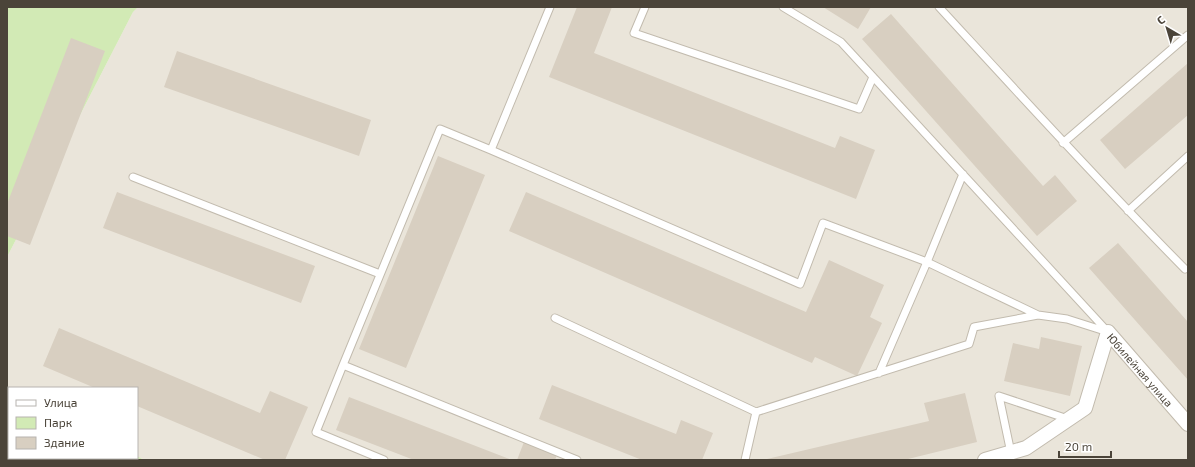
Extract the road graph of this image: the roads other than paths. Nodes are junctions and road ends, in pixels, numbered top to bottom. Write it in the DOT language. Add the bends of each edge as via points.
graph roads {
  1 [pos="550,7"];
  2 [pos="645,7"];
  3 [pos="783,7"];
  4 [pos="940,7"];
  5 [pos="1188,35"];
  6 [pos="873,77"];
  7 [pos="1063,143"];
  8 [pos="491,150"];
  9 [pos="1188,156"];
  10 [pos="963,174"];
  11 [pos="133,177"];
  12 [pos="1128,211"];
  13 [pos="927,262"];
  14 [pos="1187,269"];
  15 [pos="380,274"];
  16 [pos="1038,314"];
  17 [pos="554,318"];
  18 [pos="1108,332"];
  19 [pos="343,365"];
  20 [pos="879,373"];
  21 [pos="756,412"];
  22 [pos="1068,419"];
  23 [pos="1188,424"];
  24 [pos="1011,452"];
  25 [pos="384,460"];
  26 [pos="577,460"];
  27 [pos="745,460"];
  28 [pos="985,460"];
  1 -- 8 [label="lane"];
  2 -- 6 [label="lane" via="634,33 859,110"];
  3 -- 6 [label="lane" via="841,42"];
  4 -- 7 [label="lane"];
  5 -- 7 [label="lane"];
  6 -- 10 [label="lane"];
  7 -- 12 [label="lane"];
  8 -- 13 [label="lane" via="800,284 823,223"];
  8 -- 15 [label="lane" via="440,129"];
  9 -- 12 [label="lane"];
  10 -- 13 [label="lane"];
  10 -- 18 [label="lane"];
  11 -- 15 [label="lane"];
  12 -- 14 [label="lane"];
  13 -- 16 [label="lane"];
  13 -- 20 [label="lane"];
  15 -- 19 [label="lane"];
  16 -- 18 [label="lane" via="1067,319"];
  16 -- 20 [label="lane" via="974,328 969,344"];
  17 -- 21 [label="lane"];
  18 -- 22 [label="street, Юбилейная улица" via="1085,408"];
  18 -- 23 [label="street, Юбилейная улица"];
  19 -- 25 [label="lane" via="316,432"];
  19 -- 26 [label="lane"];
  20 -- 21 [label="lane"];
  21 -- 27 [label="lane"];
  22 -- 24 [label="street, Юбилейная улица" via="1026,448"];
  22 -- 24 [label="lane" via="999,396"];
  24 -- 28 [label="street, Юбилейная улица"];
}
